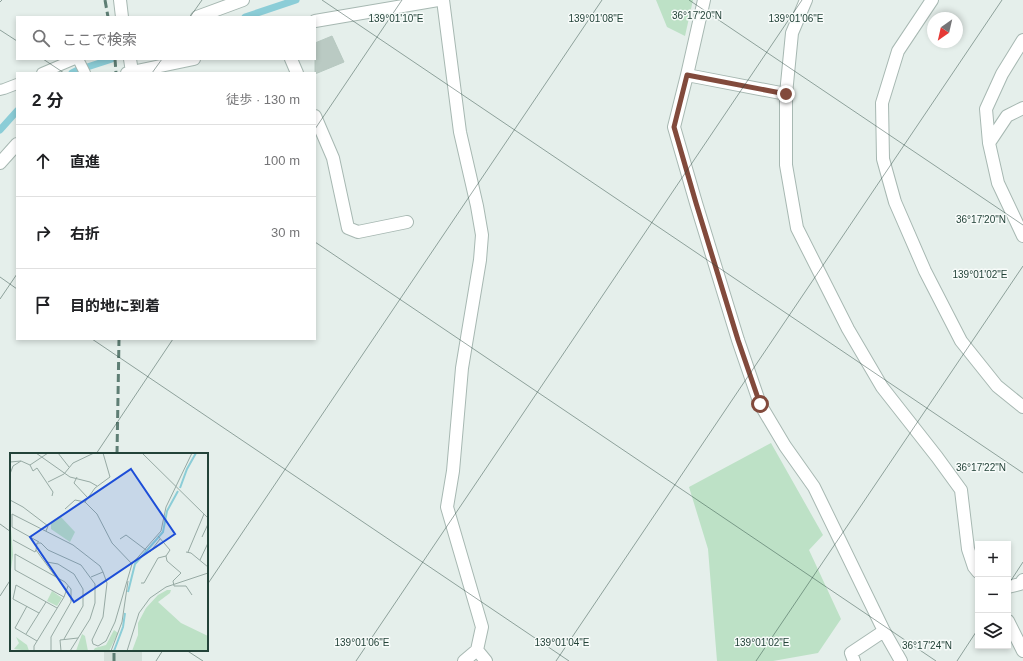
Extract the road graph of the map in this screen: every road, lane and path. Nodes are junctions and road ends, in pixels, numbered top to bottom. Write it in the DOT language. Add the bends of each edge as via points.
graph roads {
  1 [pos="120,0"];
  2 [pos="243,0"];
  3 [pos="438,0"];
  4 [pos="443,0"];
  5 [pos="704,0"];
  6 [pos="806,0"];
  7 [pos="932,0"];
  8 [pos="122,16"];
  9 [pos="200,16"];
  10 [pos="316,21"];
  11 [pos="1023,40"];
  12 [pos="73,60"];
  13 [pos="78,60"];
  14 [pos="186,60"];
  15 [pos="291,60"];
  16 [pos="130,67"];
  17 [pos="44,72"];
  18 [pos="84,72"];
  19 [pos="297,72"];
  20 [pos="687,75"];
  21 [pos="16,84"];
  22 [pos="0,90"];
  23 [pos="786,94"];
  24 [pos="1023,108"];
  25 [pos="316,118"];
  26 [pos="989,143"];
  27 [pos="16,145"];
  28 [pos="0,163"];
  29 [pos="407,222"];
  30 [pos="1023,236"];
  31 [pos="1023,407"];
  32 [pos="975,568"];
  33 [pos="1023,580"];
  34 [pos="1011,586"];
  35 [pos="1011,627"];
  36 [pos="884,631"];
  37 [pos="477,650"];
  38 [pos="1023,651"];
  39 [pos="464,661"];
  40 [pos="486,661"];
  41 [pos="854,661"];
  42 [pos="901,661"];
  1 -- 8 [label="street"];
  2 -- 9 [label="street"];
  3 -- 10 [label="street"];
  4 -- 37 [label="street" via="460,132 482,235 462,368 453,471 447,507 482,626"];
  5 -- 20 [label="street"];
  6 -- 23 [label="street" via="792,33"];
  7 -- 31 [label="street" via="898,51 882,103 883,159 895,202 925,271 961,341 997,386"];
  11 -- 26 [label="street" via="1002,74 986,109"];
  12 -- 17 [label="lane"];
  13 -- 18 [label="lane"];
  14 -- 16 [label="street"];
  15 -- 19 [label="street"];
  20 -- 23 [label="street"];
  20 -- 36 [label="street" via="674,127 733,325 760,404 814,487"];
  21 -- 22 [label="lane"];
  23 -- 32 [label="street" via="786,165 797,228 848,329 882,387 961,490 968,549"];
  24 -- 26 [label="street" via="1007,116"];
  25 -- 29 [label="street" via="333,158 348,228 358,232"];
  26 -- 30 [label="street" via="998,183"];
  27 -- 28 [label="street"];
  33 -- 34 [label="street" via="1020,584"];
  35 -- 38 [label="street"];
  36 -- 41 [label="street" via="852,653"];
  36 -- 42 [label="street"];
  37 -- 39 [label="street"];
  37 -- 40 [label="street"];
}
